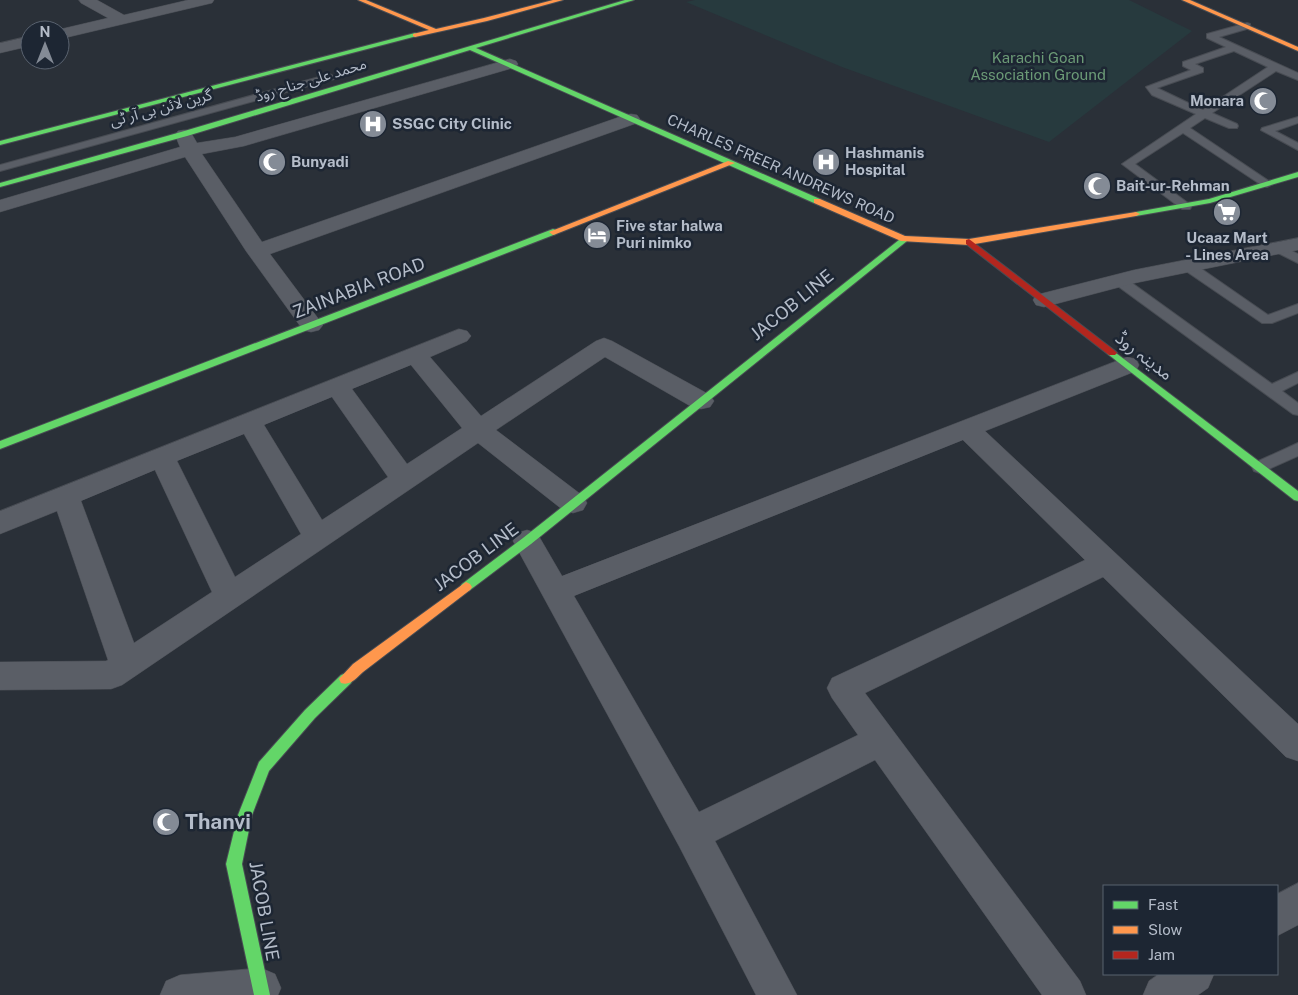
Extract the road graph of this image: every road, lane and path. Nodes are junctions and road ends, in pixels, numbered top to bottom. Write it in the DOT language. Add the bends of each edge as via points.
graph roads {
  1 [pos="86,0"];
  2 [pos="207,0"];
  3 [pos="361,0"];
  4 [pos="560,0"];
  5 [pos="630,0"];
  6 [pos="1185,0"];
  7 [pos="123,20"];
  8 [pos="1247,26"];
  9 [pos="436,31"];
  10 [pos="70,32"];
  11 [pos="20,43"];
  12 [pos="1234,47"];
  13 [pos="0,48"];
  14 [pos="470,48"];
  15 [pos="1298,49"];
  16 [pos="510,64"];
  17 [pos="1276,67"];
  18 [pos="330,77"];
  19 [pos="1298,77"];
  20 [pos="1205,114"];
  21 [pos="631,119"];
  22 [pos="1298,120"];
  23 [pos="1233,126"];
  24 [pos="1183,128"];
  25 [pos="187,142"];
  26 [pos="0,143"];
  27 [pos="1298,147"];
  28 [pos="731,163"];
  29 [pos="0,168"];
  30 [pos="1298,174"];
  31 [pos="1268,184"];
  32 [pos="0,185"];
  33 [pos="0,206"];
  34 [pos="1186,206"];
  35 [pos="904,239"];
  36 [pos="969,242"];
  37 [pos="1288,246"];
  38 [pos="257,251"];
  39 [pos="1298,259"];
  40 [pos="1188,266"];
  41 [pos="1120,281"];
  42 [pos="1044,300"];
  43 [pos="1296,311"];
  44 [pos="311,325"];
  45 [pos="459,336"];
  46 [pos="415,354"];
  47 [pos="1127,365"];
  48 [pos="1298,377"];
  49 [pos="336,386"];
  50 [pos="1271,391"];
  51 [pos="701,401"];
  52 [pos="1298,410"];
  53 [pos="249,421"];
  54 [pos="966,428"];
  55 [pos="478,430"];
  56 [pos="0,445"];
  57 [pos="1298,449"];
  58 [pos="162,457"];
  59 [pos="1260,467"];
  60 [pos="404,480"];
  61 [pos="65,496"];
  62 [pos="1298,497"];
  63 [pos="573,503"];
  64 [pos="0,523"];
  65 [pos="317,537"];
  66 [pos="527,540"];
  67 [pos="1107,562"];
  68 [pos="556,591"];
  69 [pos="229,596"];
  70 [pos="126,665"];
  71 [pos="0,676"];
  72 [pos="881,740"];
  73 [pos="1298,746"];
  74 [pos="692,834"];
  75 [pos="1298,902"];
  76 [pos="1278,916"];
  77 [pos="1193,975"];
  78 [pos="261,991"];
  79 [pos="180,995"];
  80 [pos="777,995"];
  81 [pos="1066,995"];
  82 [pos="1163,995"];
  1 -- 7 [label="street"];
  2 -- 7 [label="street"];
  3 -- 9 [label="main road"];
  4 -- 9 [label="main road, محمد علی جناح روڈ"];
  5 -- 14 [label="main road, محمد علی جناح روڈ"];
  6 -- 8 [label="main road"];
  7 -- 10 [label="street"];
  8 -- 12 [label="lane" via="1210,36"];
  8 -- 15 [label="main road"];
  9 -- 26 [label="main road, محمد علی جناح روڈ" via="371,45"];
  11 -- 13 [label="street"];
  12 -- 17 [label="lane"];
  12 -- 20 [label="lane" via="1186,64 1200,70 1151,87 1156,93"];
  14 -- 16 [label="main road, CHARLES FREER ANDREWS ROAD"];
  14 -- 25 [label="main road, محمد علی جناح روڈ"];
  16 -- 21 [label="main road, CHARLES FREER ANDREWS ROAD"];
  16 -- 25 [label="street" via="237,142"];
  17 -- 19 [label="lane"];
  17 -- 20 [label="lane"];
  18 -- 29 [label="lane, گرین لائن بی آر ٹی"];
  20 -- 23 [label="lane"];
  20 -- 24 [label="lane"];
  21 -- 28 [label="main road, CHARLES FREER ANDREWS ROAD"];
  21 -- 38 [label="street"];
  22 -- 27 [label="lane" via="1266,130"];
  24 -- 31 [label="lane"];
  24 -- 34 [label="lane" via="1128,164"];
  25 -- 32 [label="main road, محمد علی جناح روڈ"];
  25 -- 33 [label="street"];
  25 -- 38 [label="street"];
  28 -- 35 [label="main road, CHARLES FREER ANDREWS ROAD"];
  28 -- 44 [label="main road, ZAINABIA ROAD"];
  30 -- 31 [label="main road, CHARLES FREER ANDREWS ROAD"];
  31 -- 34 [label="main road, CHARLES FREER ANDREWS ROAD"];
  34 -- 36 [label="main road, CHARLES FREER ANDREWS ROAD"];
  35 -- 36 [label="main road, CHARLES FREER ANDREWS ROAD"];
  35 -- 51 [label="main road, JACOB LINE"];
  36 -- 42 [label="main road, مدینہ روڈ"];
  37 -- 39 [label="lane"];
  37 -- 40 [label="street"];
  38 -- 44 [label="street"];
  40 -- 41 [label="street"];
  40 -- 43 [label="lane" via="1267,320"];
  41 -- 42 [label="street"];
  41 -- 50 [label="lane"];
  42 -- 47 [label="main road, مدینہ روڈ"];
  44 -- 56 [label="main road, ZAINABIA ROAD"];
  45 -- 46 [label="street"];
  46 -- 49 [label="street"];
  46 -- 55 [label="street"];
  47 -- 54 [label="street"];
  47 -- 59 [label="main road, مدینہ روڈ"];
  48 -- 50 [label="lane"];
  49 -- 53 [label="street"];
  49 -- 60 [label="street"];
  50 -- 52 [label="lane"];
  51 -- 55 [label="street" via="604,346"];
  51 -- 63 [label="main road, JACOB LINE"];
  53 -- 58 [label="street"];
  53 -- 65 [label="street"];
  54 -- 67 [label="street"];
  54 -- 68 [label="street"];
  55 -- 60 [label="street"];
  55 -- 63 [label="street"];
  57 -- 59 [label="lane"];
  58 -- 61 [label="street"];
  58 -- 69 [label="street"];
  59 -- 62 [label="main road, مدینہ روڈ"];
  60 -- 65 [label="street"];
  61 -- 64 [label="street"];
  61 -- 70 [label="street"];
  63 -- 66 [label="main road, JACOB LINE"];
  65 -- 69 [label="street"];
  66 -- 68 [label="street"];
  66 -- 78 [label="main road, JACOB LINE" via="358,668 310,714 264,767 245,815 234,864"];
  67 -- 72 [label="street" via="843,688"];
  67 -- 73 [label="street"];
  68 -- 74 [label="street"];
  69 -- 70 [label="street"];
  70 -- 71 [label="street" via="111,675"];
  72 -- 74 [label="street"];
  72 -- 81 [label="street"];
  74 -- 80 [label="street"];
  75 -- 76 [label="street"];
  77 -- 82 [label="street"];
  78 -- 79 [label="street"];
}
